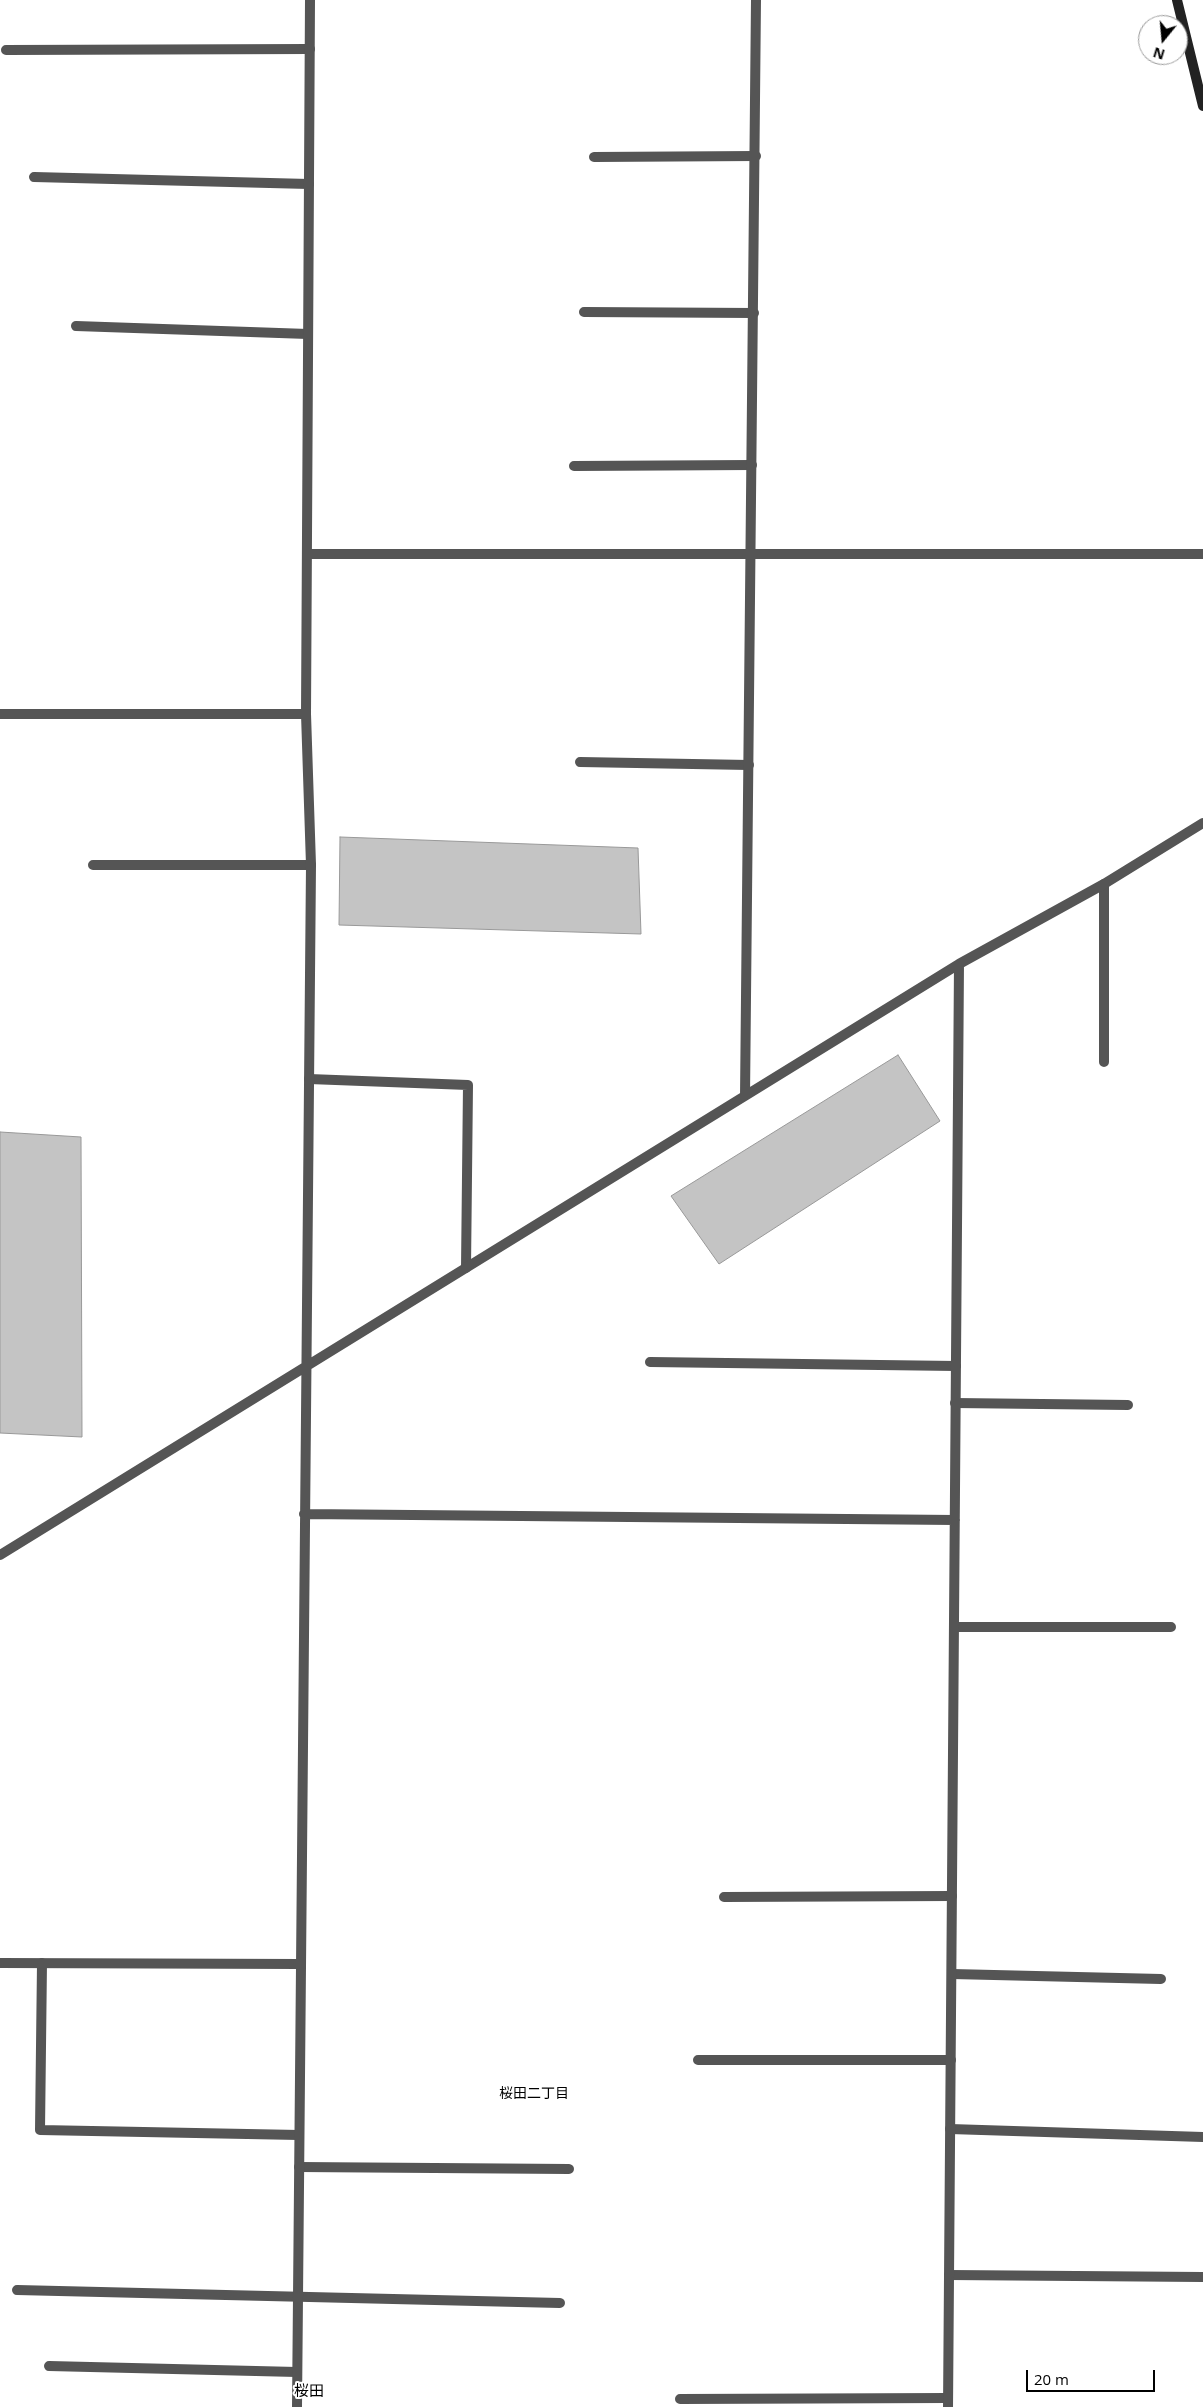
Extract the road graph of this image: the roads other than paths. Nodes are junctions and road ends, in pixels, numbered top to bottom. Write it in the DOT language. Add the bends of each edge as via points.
graph roads {
  1 [pos="310,0"];
  2 [pos="756,0"];
  3 [pos="1177,0"];
  4 [pos="310,49"];
  5 [pos="6,50"];
  6 [pos="1203,106"];
  7 [pos="756,156"];
  8 [pos="594,157"];
  9 [pos="34,177"];
  10 [pos="309,184"];
  11 [pos="584,312"];
  12 [pos="754,313"];
  13 [pos="76,326"];
  14 [pos="308,334"];
  15 [pos="752,465"];
  16 [pos="574,466"];
  17 [pos="307,554"];
  18 [pos="1203,554"];
  19 [pos="752,555"];
  20 [pos="0,714"];
  21 [pos="306,714"];
  22 [pos="580,762"];
  23 [pos="749,765"];
  24 [pos="1203,823"];
  25 [pos="93,865"];
  26 [pos="311,865"];
  27 [pos="1104,884"];
  28 [pos="958,964"];
  29 [pos="1104,1062"];
  30 [pos="308,1079"];
  31 [pos="746,1096"];
  32 [pos="466,1268"];
  33 [pos="650,1362"];
  34 [pos="956,1366"];
  35 [pos="305,1367"];
  36 [pos="955,1404"];
  37 [pos="1128,1405"];
  38 [pos="304,1514"];
  39 [pos="955,1520"];
  40 [pos="0,1555"];
  41 [pos="954,1627"];
  42 [pos="1171,1627"];
  43 [pos="952,1896"];
  44 [pos="724,1897"];
  45 [pos="0,1963"];
  46 [pos="42,1963"];
  47 [pos="300,1964"];
  48 [pos="952,1974"];
  49 [pos="1160,1979"];
  50 [pos="698,2060"];
  51 [pos="951,2060"];
  52 [pos="950,2129"];
  53 [pos="299,2135"];
  54 [pos="1203,2136"];
  55 [pos="299,2167"];
  56 [pos="569,2169"];
  57 [pos="949,2275"];
  58 [pos="1202,2277"];
  59 [pos="17,2290"];
  60 [pos="298,2296"];
  61 [pos="560,2303"];
  62 [pos="49,2366"];
  63 [pos="297,2372"];
  64 [pos="680,2399"];
  65 [pos="948,2402"];
  66 [pos="297,2407"];
  1 -- 4 [label="street"];
  2 -- 7 [label="street"];
  3 -- 6 [label="street"];
  4 -- 5 [label="street"];
  4 -- 10 [label="street"];
  7 -- 8 [label="street"];
  7 -- 12 [label="street"];
  9 -- 10 [label="street"];
  10 -- 14 [label="street"];
  11 -- 12 [label="street"];
  12 -- 15 [label="street"];
  13 -- 14 [label="street"];
  14 -- 17 [label="street"];
  15 -- 16 [label="street"];
  15 -- 19 [label="street"];
  17 -- 19 [label="street"];
  17 -- 21 [label="street"];
  18 -- 19 [label="street"];
  19 -- 23 [label="street"];
  20 -- 21 [label="street"];
  21 -- 26 [label="street"];
  22 -- 23 [label="street"];
  23 -- 31 [label="street"];
  24 -- 27 [label="street"];
  25 -- 26 [label="street"];
  26 -- 30 [label="street"];
  27 -- 28 [label="street"];
  27 -- 29 [label="street"];
  28 -- 31 [label="street"];
  28 -- 34 [label="street"];
  30 -- 32 [label="street" via="468,1085"];
  30 -- 35 [label="street"];
  31 -- 32 [label="street"];
  32 -- 35 [label="street"];
  33 -- 34 [label="street"];
  34 -- 36 [label="street"];
  35 -- 38 [label="street"];
  35 -- 40 [label="street"];
  36 -- 37 [label="street"];
  36 -- 39 [label="street"];
  38 -- 39 [label="street"];
  38 -- 47 [label="street"];
  39 -- 41 [label="street"];
  41 -- 42 [label="street"];
  41 -- 43 [label="street"];
  43 -- 44 [label="street"];
  43 -- 48 [label="street"];
  45 -- 46 [label="street"];
  46 -- 47 [label="street"];
  46 -- 53 [label="street" via="40,2130"];
  47 -- 53 [label="street"];
  48 -- 49 [label="street"];
  48 -- 51 [label="street"];
  50 -- 51 [label="street"];
  51 -- 52 [label="street"];
  52 -- 54 [label="street"];
  52 -- 57 [label="street"];
  53 -- 55 [label="street"];
  55 -- 56 [label="street"];
  55 -- 60 [label="street"];
  57 -- 58 [label="street"];
  57 -- 65 [label="street"];
  59 -- 60 [label="street"];
  60 -- 61 [label="street"];
  60 -- 63 [label="street"];
  62 -- 63 [label="street"];
  63 -- 66 [label="street"];
  64 -- 65 [label="street"];
}
